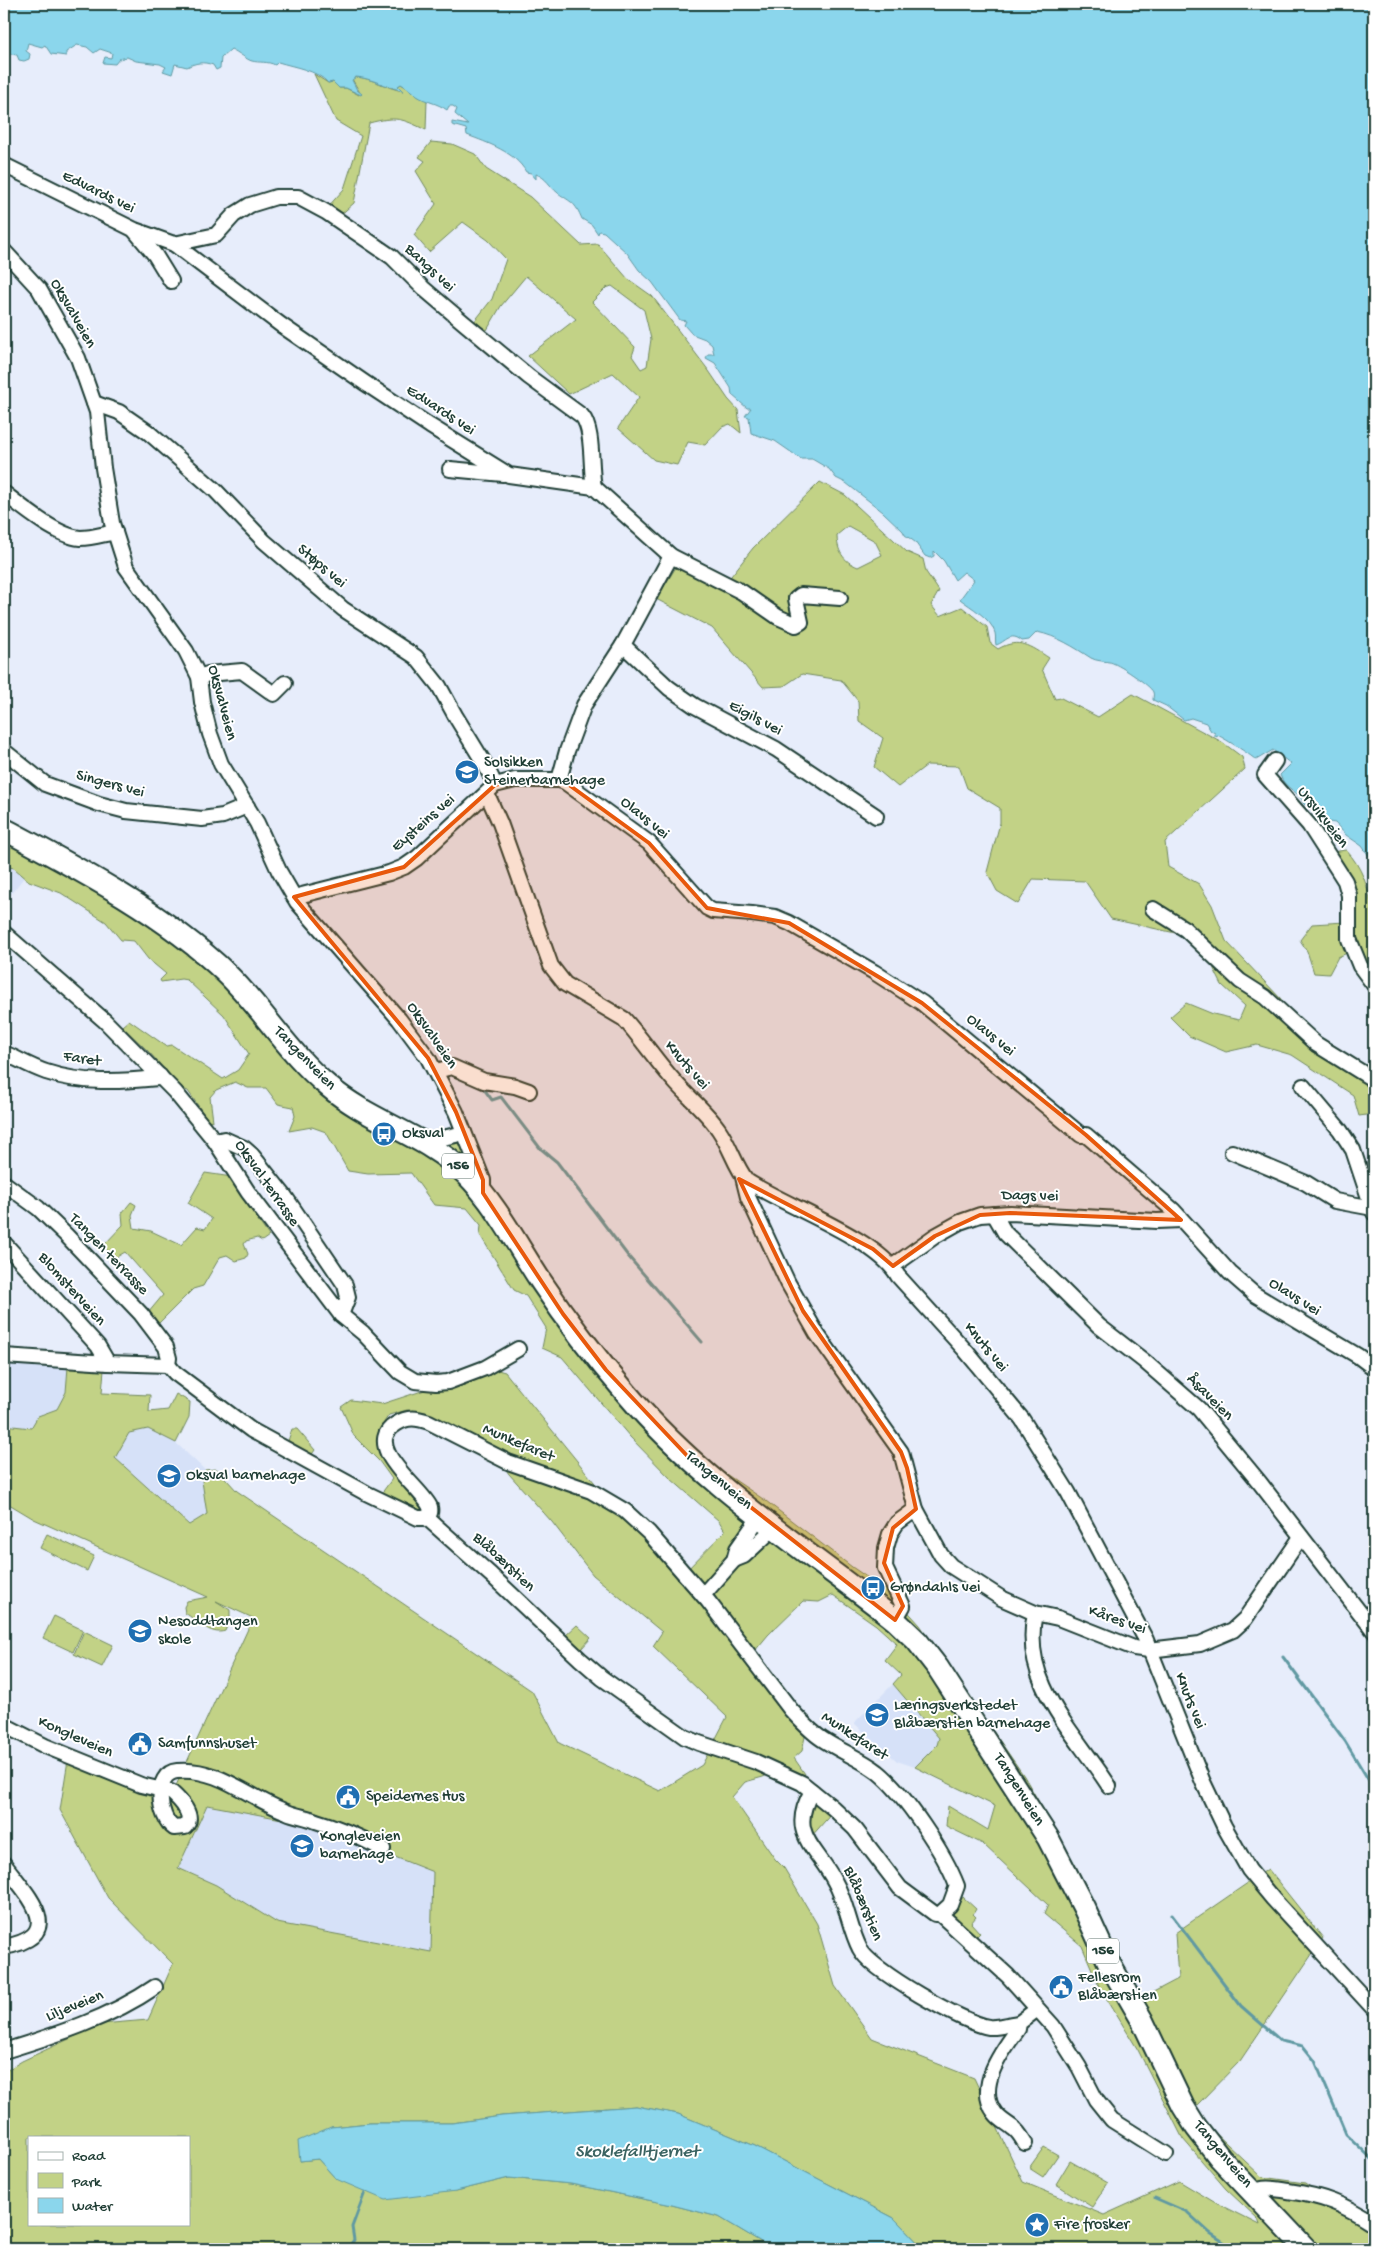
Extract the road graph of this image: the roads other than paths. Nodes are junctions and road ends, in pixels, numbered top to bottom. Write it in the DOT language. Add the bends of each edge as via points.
graph roads {
  1 [pos="4,165"];
  2 [pos="135,230"];
  3 [pos="174,244"];
  4 [pos="4,251"];
  5 [pos="170,281"];
  6 [pos="94,403"];
  7 [pos="450,469"];
  8 [pos="509,475"];
  9 [pos="594,487"];
  10 [pos="4,493"];
  11 [pos="115,532"];
  12 [pos="671,556"];
  13 [pos="840,598"];
  14 [pos="624,645"];
  15 [pos="199,676"];
  16 [pos="285,684"];
  17 [pos="4,752"];
  18 [pos="1275,761"];
  19 [pos="559,780"];
  20 [pos="491,789"];
  21 [pos="247,806"];
  22 [pos="876,816"];
  23 [pos="4,829"];
  24 [pos="294,897"];
  25 [pos="1153,909"];
  26 [pos="4,933"];
  27 [pos="1374,985"];
  28 [pos="4,1052"];
  29 [pos="436,1070"];
  30 [pos="160,1076"];
  31 [pos="1374,1080"];
  32 [pos="1303,1086"];
  33 [pos="529,1091"];
  34 [pos="464,1133"];
  35 [pos="215,1141"];
  36 [pos="434,1148"];
  37 [pos="1232,1152"];
  38 [pos="744,1177"];
  39 [pos="4,1183"];
  40 [pos="483,1193"];
  41 [pos="1374,1211"];
  42 [pos="994,1214"];
  43 [pos="1181,1220"];
  44 [pos="4,1243"];
  45 [pos="892,1266"];
  46 [pos="341,1315"];
  47 [pos="518,1349"];
  48 [pos="4,1356"];
  49 [pos="108,1363"];
  50 [pos="168,1365"];
  51 [pos="1374,1368"];
  52 [pos="916,1509"];
  53 [pos="427,1518"];
  54 [pos="767,1522"];
  55 [pos="1301,1536"];
  56 [pos="703,1595"];
  57 [pos="1035,1613"];
  58 [pos="895,1620"];
  59 [pos="1374,1631"];
  60 [pos="1149,1650"];
  61 [pos="4,1725"];
  62 [pos="1109,1786"];
  63 [pos="812,1791"];
  64 [pos="383,1849"];
  65 [pos="4,1864"];
  66 [pos="940,1914"];
  67 [pos="4,1947"];
  68 [pos="155,1987"];
  69 [pos="1374,2009"];
  70 [pos="1036,2010"];
  71 [pos="1019,2023"];
  72 [pos="4,2051"];
  73 [pos="1026,2143"];
  74 [pos="1166,2154"];
  75 [pos="1253,2192"];
  76 [pos="1374,2224"];
  77 [pos="1306,2249"];
  1 -- 2 [label="street, Edvards vei"];
  2 -- 3 [label="street, Edvards vei"];
  2 -- 5 [label="street" via="155,254"];
  3 -- 8 [label="street, Edvards vei" via="365,383"];
  3 -- 9 [label="street, Bangs vei" via="216,235 241,210 267,199 292,196 314,204 392,257 456,317 582,416 587,422"];
  4 -- 6 [label="street, Oksvalveien" via="39,289 78,358"];
  6 -- 11 [label="street, Oksvalveien"];
  6 -- 20 [label="street, Støps vei" via="119,412 148,432 215,490 264,542 343,609 416,657 440,686 486,766"];
  7 -- 8 [label="street"];
  8 -- 9 [label="street, Edvards vei"];
  9 -- 12 [label="street"];
  10 -- 11 [label="street" via="31,515 78,538"];
  11 -- 15 [label="street, Oksvalveien" via="126,568 186,651"];
  12 -- 13 [label="street" via="742,592 793,625 801,622 796,603 798,597 810,594"];
  12 -- 14 [label="street"];
  14 -- 19 [label="street" via="584,705"];
  14 -- 22 [label="street, Eigils vei" via="669,688 695,706 776,749"];
  15 -- 16 [label="street" via="242,671 274,694"];
  15 -- 21 [label="street, Oksvalveien" via="206,718 221,764"];
  17 -- 21 [label="street, Singers vei" via="45,784 126,811 202,820"];
  18 -- 27 [label="street, Ursvikveien" via="1265,775 1309,826 1345,881 1349,939 1360,966"];
  19 -- 20 [label="street, Eysteins vei" via="515,780"];
  19 -- 43 [label="street, Olavs vei" via="650,842 707,908 790,922 922,1003 1086,1135 1167,1204"];
  20 -- 24 [label="street, Eysteins vei" via="404,867"];
  20 -- 38 [label="street, Knuts vei" via="551,966 565,984 631,1027 660,1065 710,1118"];
  21 -- 24 [label="street, Oksvalveien"];
  23 -- 36 [label="main road, Tangenveien / 156" via="84,872 191,944 235,982 294,1052 327,1085 366,1113"];
  24 -- 29 [label="street, Oksvalveien" via="399,1019"];
  25 -- 31 [label="street" via="1185,930 1322,1049"];
  26 -- 30 [label="street, Oksval terrasse" via="105,1021"];
  28 -- 30 [label="street, Faret" via="29,1066 69,1078 127,1081"];
  29 -- 33 [label="street" via="452,1068 484,1081"];
  29 -- 34 [label="street, Oksvalveien"];
  30 -- 35 [label="street, Oksval terrasse"];
  32 -- 41 [label="street" via="1353,1150"];
  34 -- 36 [label="street" via="443,1138"];
  34 -- 40 [label="street, Oksvalveien" via="482,1180"];
  35 -- 46 [label="street, Oksval terrasse" via="248,1192"];
  35 -- 46 [label="street" via="224,1139 244,1148 284,1195 345,1285 348,1297"];
  36 -- 40 [label="main road, Tangenveien / 156" via="462,1170"];
  37 -- 41 [label="street" via="1306,1183 1335,1201"];
  38 -- 45 [label="street, Knuts vei" via="760,1190 873,1249"];
  38 -- 52 [label="street" via="748,1198 803,1311 901,1452"];
  39 -- 50 [label="street, Tangen terrasse" via="38,1208 141,1314 166,1347"];
  40 -- 54 [label="main road, Tangenveien / 156" via="563,1314 629,1397 675,1446"];
  42 -- 43 [label="street, Dags vei"];
  42 -- 45 [label="street, Dags vei" via="960,1222"];
  42 -- 55 [label="street, Åsaveien" via="1005,1233 1099,1326 1199,1408"];
  43 -- 51 [label="street, Olavs vei" via="1254,1294"];
  44 -- 49 [label="street, Blomsterveien" via="98,1346"];
  45 -- 60 [label="street, Knuts vei" via="1022,1419 1109,1568"];
  46 -- 47 [label="street, Oksval terrasse" via="363,1333 392,1365 416,1381 436,1384 460,1379"];
  48 -- 49 [label="street"];
  49 -- 50 [label="street"];
  50 -- 53 [label="street, Blåbærstien" via="251,1430 366,1493 418,1518"];
  52 -- 57 [label="street, Kåres vei" via="941,1555 951,1566 988,1592"];
  52 -- 58 [label="street" via="897,1523 886,1548 885,1568 903,1606"];
  53 -- 56 [label="street, Munkefaret" via="429,1506 397,1469 386,1444 389,1430 408,1418 430,1422 508,1462 576,1484 607,1499 650,1533"];
  53 -- 63 [label="street, Blåbærstien" via="555,1638 626,1696 685,1737 756,1762 802,1783"];
  54 -- 56 [label="street" via="744,1556 734,1560"];
  54 -- 58 [label="main road, Tangenveien / 156"];
  55 -- 59 [label="street, Åsaveien"];
  55 -- 60 [label="street, Kåres vei" via="1246,1619 1233,1630 1200,1644"];
  56 -- 66 [label="street, Munkefaret" via="806,1727 878,1772 897,1791 936,1846 957,1886 950,1905"];
  57 -- 60 [label="street, Kåres vei" via="1058,1618 1134,1648"];
  57 -- 62 [label="street" via="1032,1649 1046,1691"];
  58 -- 75 [label="main road, Tangenveien / 156" via="938,1668 1035,1816 1184,2106 1206,2142"];
  60 -- 69 [label="street, Knuts vei" via="1203,1782 1245,1863 1272,1899"];
  61 -- 64 [label="street, Kongleveien" via="46,1746 160,1791 166,1776 174,1771 225,1780 286,1812 357,1836"];
  63 -- 66 [label="street, Blåbærstien" via="855,1829 900,1888 935,1914"];
  63 -- 71 [label="street, Blåbærstien" via="802,1815 803,1833 837,1885 860,1950 871,1963 962,2018 988,2027"];
  65 -- 67 [label="street" via="35,1904 39,1918 38,1928 30,1938"];
  66 -- 70 [label="street, Blåbærstien" via="1008,1976"];
  68 -- 72 [label="street, Liljeveien" via="140,1998 87,2023"];
  70 -- 71 [label="street"];
  70 -- 74 [label="street, Blåbærstien" via="1060,2037 1096,2100 1112,2120"];
  71 -- 73 [label="street" via="995,2068 987,2092 994,2112 1015,2128"];
  75 -- 76 [label="street" via="1270,2188 1315,2194 1342,2204"];
  75 -- 77 [label="main road, Tangenveien / 156"];
}
